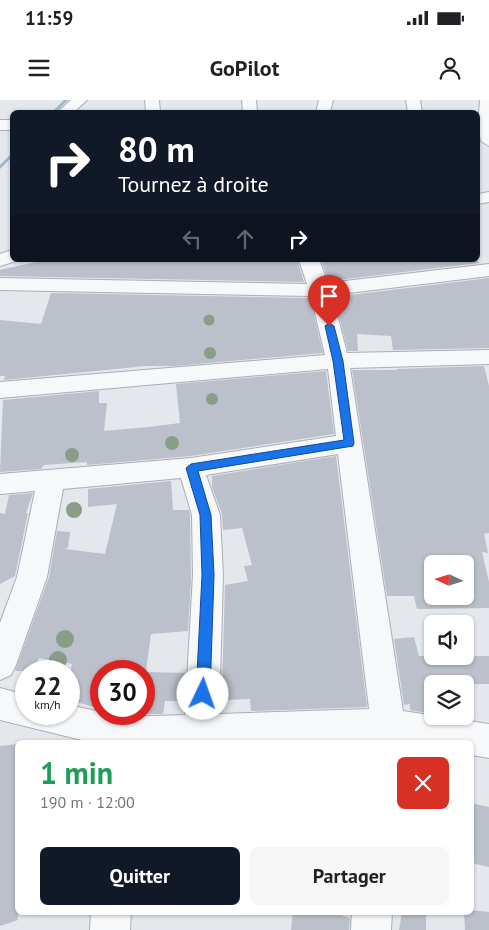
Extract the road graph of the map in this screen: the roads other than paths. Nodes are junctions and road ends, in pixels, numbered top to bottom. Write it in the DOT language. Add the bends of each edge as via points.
graph roads {
  1 [pos="80,100"];
  2 [pos="486,100"];
  3 [pos="68,110"];
  4 [pos="484,125"];
  5 [pos="489,141"];
  6 [pos="310,262"];
  7 [pos="489,270"];
  8 [pos="0,284"];
  9 [pos="320,290"];
  10 [pos="488,360"];
  11 [pos="338,361"];
  12 [pos="0,390"];
  13 [pos="349,443"];
  14 [pos="191,468"];
  15 [pos="51,480"];
  16 [pos="0,484"];
  17 [pos="0,665"];
  18 [pos="0,704"];
  19 [pos="15,708"];
  20 [pos="77,725"];
  21 [pos="201,733"];
  22 [pos="388,734"];
  23 [pos="123,738"];
  24 [pos="489,741"];
  25 [pos="112,915"];
  26 [pos="372,915"];
  27 [pos="110,930"];
  28 [pos="371,930"];
  1 -- 3 [label="street"];
  2 -- 4 [label="street"];
  4 -- 5 [label="street"];
  6 -- 9 [label="street"];
  7 -- 9 [label="street"];
  8 -- 9 [label="street"];
  9 -- 11 [label="street"];
  10 -- 11 [label="street"];
  11 -- 12 [label="street"];
  11 -- 13 [label="street"];
  13 -- 14 [label="street"];
  13 -- 22 [label="street"];
  14 -- 15 [label="street"];
  14 -- 21 [label="street" via="206,515 208,575"];
  15 -- 16 [label="street"];
  15 -- 17 [label="street" via="32,577"];
  18 -- 19 [label="street"];
  20 -- 23 [label="street"];
  21 -- 22 [label="street"];
  21 -- 23 [label="street"];
  22 -- 24 [label="street"];
  25 -- 27 [label="street"];
  26 -- 28 [label="street"];
}
